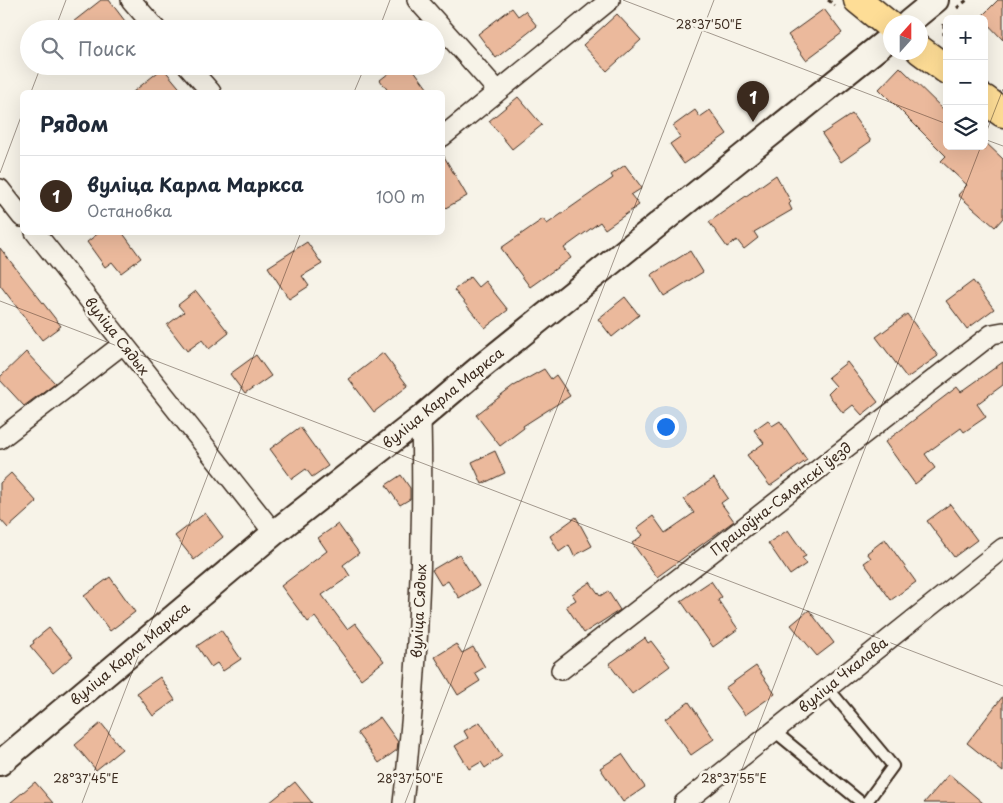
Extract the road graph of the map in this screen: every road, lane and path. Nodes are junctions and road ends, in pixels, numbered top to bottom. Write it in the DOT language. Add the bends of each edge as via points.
graph roads {
  1 [pos="131,0"];
  2 [pos="416,0"];
  3 [pos="610,0"];
  4 [pos="858,0"];
  5 [pos="936,0"];
  6 [pos="918,15"];
  7 [pos="148,20"];
  8 [pos="434,20"];
  9 [pos="883,20"];
  10 [pos="445,32"];
  11 [pos="883,44"];
  12 [pos="928,56"];
  13 [pos="943,67"];
  14 [pos="196,75"];
  15 [pos="209,90"];
  16 [pos="498,91"];
  17 [pos="988,102"];
  18 [pos="1003,113"];
  19 [pos="445,135"];
  20 [pos="0,189"];
  21 [pos="20,214"];
  22 [pos="37,235"];
  23 [pos="1003,332"];
  24 [pos="123,344"];
  25 [pos="421,418"];
  26 [pos="0,439"];
  27 [pos="274,533"];
  28 [pos="1003,548"];
  29 [pos="561,670"];
  30 [pos="828,688"];
  31 [pos="774,731"];
  32 [pos="0,763"];
  33 [pos="403,803"];
  34 [pos="684,803"];
  35 [pos="862,803"];
  36 [pos="866,803"];
  1 -- 7 [label="street"];
  2 -- 8 [label="street"];
  3 -- 16 [label="street"];
  4 -- 9 [label="main road"];
  5 -- 6 [label="street"];
  10 -- 16 [label="street"];
  11 -- 25 [label="street, вуліца Карла Маркса"];
  12 -- 13 [label="main road"];
  14 -- 15 [label="street"];
  16 -- 19 [label="street"];
  17 -- 18 [label="main road"];
  20 -- 21 [label="street"];
  22 -- 24 [label="street, вуліца Сядых"];
  23 -- 29 [label="street, Працоўна-Сялянскі ўезд" via="992,334"];
  24 -- 26 [label="street"];
  24 -- 27 [label="street, вуліца Сядых"];
  25 -- 27 [label="street, вуліца Карла Маркса"];
  25 -- 33 [label="street, вуліца Сядых" via="423,515 420,602"];
  27 -- 32 [label="street, вуліца Карла Маркса"];
  28 -- 30 [label="street, вуліца Чкалава"];
  30 -- 31 [label="street, вуліца Чкалава"];
  30 -- 36 [label="lane" via="893,766"];
  31 -- 34 [label="street, вуліца Чкалава"];
  31 -- 35 [label="lane"];
}
